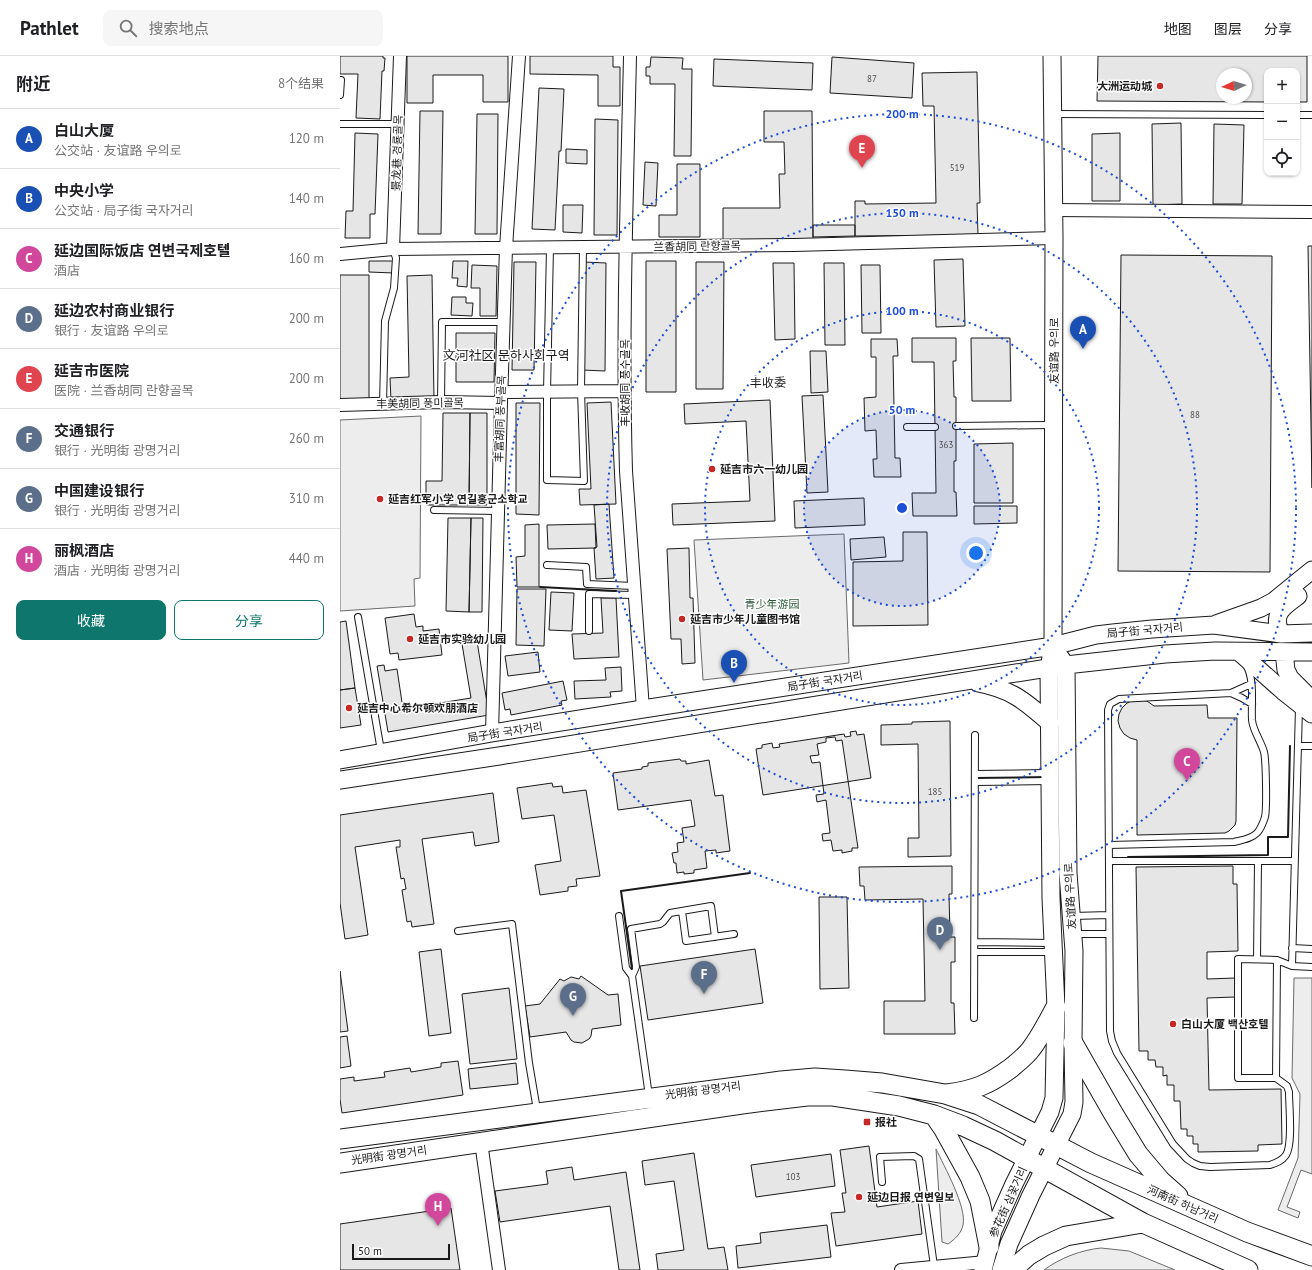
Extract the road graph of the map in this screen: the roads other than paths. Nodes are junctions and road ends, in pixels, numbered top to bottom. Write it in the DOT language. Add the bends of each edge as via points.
graph roads {
  1 [pos="400,56"];
  2 [pos="518,56"];
  3 [pos="630,56"];
  4 [pos="1052,56"];
  5 [pos="341,80"];
  6 [pos="340,95"];
  7 [pos="1052,114"];
  8 [pos="1264,115"];
  9 [pos="1300,115"];
  10 [pos="1312,115"];
  11 [pos="340,124"];
  12 [pos="398,124"];
  13 [pos="1053,210"];
  14 [pos="1312,212"];
  15 [pos="1054,238"];
  16 [pos="583,247"];
  17 [pos="625,247"];
  18 [pos="506,248"];
  19 [pos="550,248"];
  20 [pos="393,249"];
  21 [pos="340,254"];
  22 [pos="504,322"];
  23 [pos="581,391"];
  24 [pos="625,391"];
  25 [pos="547,392"];
  26 [pos="501,398"];
  27 [pos="441,402"];
  28 [pos="383,404"];
  29 [pos="340,405"];
  30 [pos="1054,425"];
  31 [pos="956,426"];
  32 [pos="907,427"];
  33 [pos="935,427"];
  34 [pos="434,510"];
  35 [pos="498,511"];
  36 [pos="547,565"];
  37 [pos="1312,570"];
  38 [pos="1312,585"];
  39 [pos="635,590"];
  40 [pos="358,617"];
  41 [pos="1214,625"];
  42 [pos="589,631"];
  43 [pos="1312,633"];
  44 [pos="1281,634"];
  45 [pos="1053,646"];
  46 [pos="1238,652"];
  47 [pos="1284,652"];
  48 [pos="1312,652"];
  49 [pos="1066,666"];
  50 [pos="1049,669"];
  51 [pos="966,681"];
  52 [pos="1251,684"];
  53 [pos="1231,693"];
  54 [pos="1252,704"];
  55 [pos="1308,706"];
  56 [pos="644,709"];
  57 [pos="1050,723"];
  58 [pos="492,734"];
  59 [pos="975,735"];
  60 [pos="1298,746"];
  61 [pos="1312,746"];
  62 [pos="381,753"];
  63 [pos="340,760"];
  64 [pos="975,774"];
  65 [pos="1050,777"];
  66 [pos="340,780"];
  67 [pos="975,782"];
  68 [pos="1109,845"];
  69 [pos="1258,861"];
  70 [pos="1295,861"];
  71 [pos="1109,862"];
  72 [pos="682,911"];
  73 [pos="1109,915"];
  74 [pos="619,916"];
  75 [pos="1071,916"];
  76 [pos="458,931"];
  77 [pos="734,934"];
  78 [pos="1072,934"];
  79 [pos="1110,934"];
  80 [pos="715,937"];
  81 [pos="974,942"];
  82 [pos="1054,948"];
  83 [pos="1292,948"];
  84 [pos="1312,949"];
  85 [pos="974,952"];
  86 [pos="1257,960"];
  87 [pos="1277,960"];
  88 [pos="1292,966"];
  89 [pos="1312,967"];
  90 [pos="632,976"];
  91 [pos="1056,1007"];
  92 [pos="974,1018"];
  93 [pos="1073,1043"];
  94 [pos="1276,1078"];
  95 [pos="945,1094"];
  96 [pos="649,1097"];
  97 [pos="537,1112"];
  98 [pos="934,1115"];
  99 [pos="1039,1136"];
  100 [pos="340,1139"];
  101 [pos="481,1142"];
  102 [pos="1056,1145"];
  103 [pos="1027,1159"];
  104 [pos="340,1163"];
  105 [pos="1044,1169"];
  106 [pos="882,1182"];
  107 [pos="1193,1208"];
  108 [pos="1143,1223"];
  109 [pos="1312,1256"];
  110 [pos="986,1260"];
  111 [pos="934,1266"];
  112 [pos="498,1270"];
  113 [pos="901,1270"];
  114 [pos="1001,1270"];
  115 [pos="1012,1270"];
  116 [pos="1248,1270"];
  1 -- 12 [label="street, 景龙巷 경룡골목"];
  2 -- 18 [label="street, 丰富胡同 풍부골목"];
  3 -- 17 [label="street, 丰收胡同 풍수골목"];
  4 -- 7 [label="main road, 友谊路 우의로"];
  5 -- 6 [label="lane"];
  7 -- 8 [label="lane"];
  7 -- 13 [label="main road, 友谊路 우의로"];
  9 -- 10 [label="lane"];
  11 -- 12 [label="lane"];
  12 -- 20 [label="street, 景龙巷 경룡골목"];
  13 -- 14 [label="street"];
  13 -- 15 [label="main road, 友谊路 우의로"];
  15 -- 17 [label="street, 兰香胡同 란향골목"];
  15 -- 30 [label="main road, 友谊路 우의로"];
  16 -- 17 [label="street, 兰香胡同 란향골목"];
  16 -- 19 [label="street, 兰香胡同 란향골목"];
  16 -- 23 [label="lane"];
  17 -- 24 [label="street, 丰收胡同 풍수골목"];
  18 -- 19 [label="street, 兰香胡同 란향골목"];
  18 -- 20 [label="street, 兰香胡同 란향골목"];
  18 -- 22 [label="street, 丰富胡同 풍부골목"];
  19 -- 25 [label="lane"];
  20 -- 21 [label="street, 兰香胡同 란향골목"];
  20 -- 28 [label="lane" via="396,258 394,288 385,321"];
  22 -- 26 [label="street, 丰富胡同 풍부골목"];
  22 -- 27 [label="lane" via="442,322"];
  23 -- 24 [label="street, 丰美胡同 풍미골목"];
  23 -- 25 [label="street, 丰美胡同 풍미골목"];
  23 -- 25 [label="lane" via="584,480 547,480"];
  24 -- 39 [label="street, 丰收胡同 풍수골목" via="626,471"];
  25 -- 26 [label="street, 丰美胡同 풍미골목"];
  26 -- 27 [label="street, 丰美胡同 풍미골목"];
  26 -- 35 [label="street, 丰富胡同 풍부골목"];
  27 -- 28 [label="street, 丰美胡同 풍미골목"];
  28 -- 29 [label="street, 丰美胡同 풍미골목"];
  30 -- 31 [label="lane"];
  30 -- 45 [label="main road, 友谊路 우의로"];
  32 -- 33 [label="lane"];
  34 -- 35 [label="lane"];
  35 -- 58 [label="street, 丰富胡同 풍부골목"];
  36 -- 39 [label="lane" via="586,567 587,584"];
  37 -- 41 [label="main road" via="1274,601"];
  38 -- 44 [label="main road" via="1278,615 1277,627"];
  39 -- 42 [label="lane" via="589,594"];
  39 -- 56 [label="street, 丰收胡同 풍수골목"];
  40 -- 62 [label="lane"];
  41 -- 44 [label="main road, 局子街 국자거리"];
  41 -- 45 [label="main road, 局子街 국자거리" via="1113,632"];
  43 -- 44 [label="main road, 局子街 국자거리"];
  45 -- 49 [label="main road"];
  45 -- 50 [label="main road, 友谊路 우의로"];
  45 -- 56 [label="main road, 局子街 국자거리"];
  46 -- 47 [label="main road, 局子街 국자거리"];
  46 -- 49 [label="main road, 局子街 국자거리" via="1165,654"];
  46 -- 52 [label="lane" via="1249,670"];
  46 -- 55 [label="main road"];
  47 -- 48 [label="main road, 局子街 국자거리"];
  47 -- 55 [label="main road" via="1286,670"];
  49 -- 50 [label="main road, 局子街 국자거리"];
  49 -- 75 [label="main road, 友谊路 우의로" via="1068,872"];
  50 -- 51 [label="main road, 局子街 국자거리"];
  50 -- 57 [label="main road, 友谊路 우의로"];
  51 -- 57 [label="main road" via="1006,690 1029,704"];
  51 -- 66 [label="main road, 局子街 국자거리"];
  52 -- 53 [label="lane"];
  52 -- 54 [label="lane"];
  53 -- 54 [label="lane"];
  53 -- 68 [label="lane" via="1119,699 1110,704"];
  54 -- 68 [label="lane" via="1252,722 1264,754 1265,815 1257,833 1234,842"];
  55 -- 60 [label="lane"];
  56 -- 58 [label="main road, 局子街 국자거리"];
  57 -- 65 [label="main road, 友谊路 우의로"];
  58 -- 62 [label="main road, 局子街 국자거리"];
  59 -- 64 [label="lane"];
  60 -- 61 [label="lane"];
  60 -- 70 [label="lane"];
  62 -- 63 [label="main road, 局子街 국자거리"];
  64 -- 65 [label="lane"];
  64 -- 67 [label="lane"];
  65 -- 67 [label="lane"];
  65 -- 82 [label="main road, 友谊路 우의로"];
  67 -- 81 [label="lane"];
  68 -- 71 [label="lane"];
  69 -- 70 [label="lane"];
  69 -- 71 [label="lane"];
  69 -- 86 [label="lane"];
  70 -- 83 [label="lane"];
  71 -- 73 [label="lane"];
  72 -- 80 [label="lane" via="686,941"];
  72 -- 80 [label="lane" via="710,906"];
  72 -- 90 [label="lane" via="670,913 660,924 631,929 636,967"];
  73 -- 75 [label="lane"];
  73 -- 79 [label="lane"];
  74 -- 90 [label="lane" via="626,968"];
  75 -- 78 [label="main road, 友谊路 우의로"];
  76 -- 97 [label="lane" via="512,924"];
  77 -- 80 [label="lane"];
  78 -- 79 [label="lane"];
  78 -- 93 [label="main road, 友谊路 우의로"];
  79 -- 94 [label="lane" via="1112,1041 1173,1144 1187,1159 1200,1166 1210,1167 1270,1165 1284,1159 1290,1143 1289,1092 1287,1086"];
  81 -- 82 [label="lane"];
  81 -- 85 [label="lane"];
  82 -- 85 [label="lane"];
  82 -- 91 [label="main road, 友谊路 우의로"];
  83 -- 84 [label="lane"];
  83 -- 88 [label="lane"];
  85 -- 92 [label="lane"];
  86 -- 87 [label="lane"];
  86 -- 94 [label="lane" via="1238,959 1238,1078"];
  87 -- 88 [label="lane"];
  87 -- 94 [label="lane"];
  88 -- 89 [label="lane"];
  90 -- 96 [label="lane"];
  91 -- 95 [label="main road" via="1030,1050 1019,1062 980,1087"];
  91 -- 99 [label="main road, 友谊路 우의로" via="1054,1098"];
  93 -- 102 [label="main road, 友谊路 우의로" via="1072,1114"];
  93 -- 107 [label="main road" via="1138,1154 1160,1180"];
  95 -- 96 [label="main road, 光明街 광명거리" via="882,1084 815,1078"];
  95 -- 99 [label="main road, 光明街 광명거리" via="979,1105"];
  96 -- 97 [label="main road, 光明街 광명거리"];
  97 -- 100 [label="main road, 光明街 광명거리"];
  98 -- 101 [label="main road, 光明街 광명거리" via="863,1100 806,1096"];
  98 -- 103 [label="main road, 光明街 광명거리" via="995,1141"];
  98 -- 110 [label="main road" via="972,1181 980,1201"];
  99 -- 102 [label="main road, 光明街 광명거리"];
  99 -- 103 [label="main road, 参花街 삼꽃거리"];
  101 -- 104 [label="main road, 光明街 광명거리"];
  101 -- 112 [label="street"];
  102 -- 105 [label="main road, 参花街 삼꽃거리"];
  102 -- 107 [label="main road, 河南街 하남거리"];
  103 -- 105 [label="main road, 光明街 광명거리"];
  103 -- 110 [label="main road, 参花街 삼꽃거리" via="992,1230"];
  105 -- 108 [label="main road"];
  105 -- 114 [label="main road, 参花街 삼꽃거리" via="1009,1244"];
  106 -- 111 [label="lane" via="880,1157 914,1156 919,1159"];
  107 -- 109 [label="main road, 河南街 하남거리" via="1247,1232"];
  108 -- 115 [label="main road" via="1066,1236 1029,1255"];
  108 -- 116 [label="main road"];
  110 -- 111 [label="street"];
  111 -- 113 [label="street"];
}
